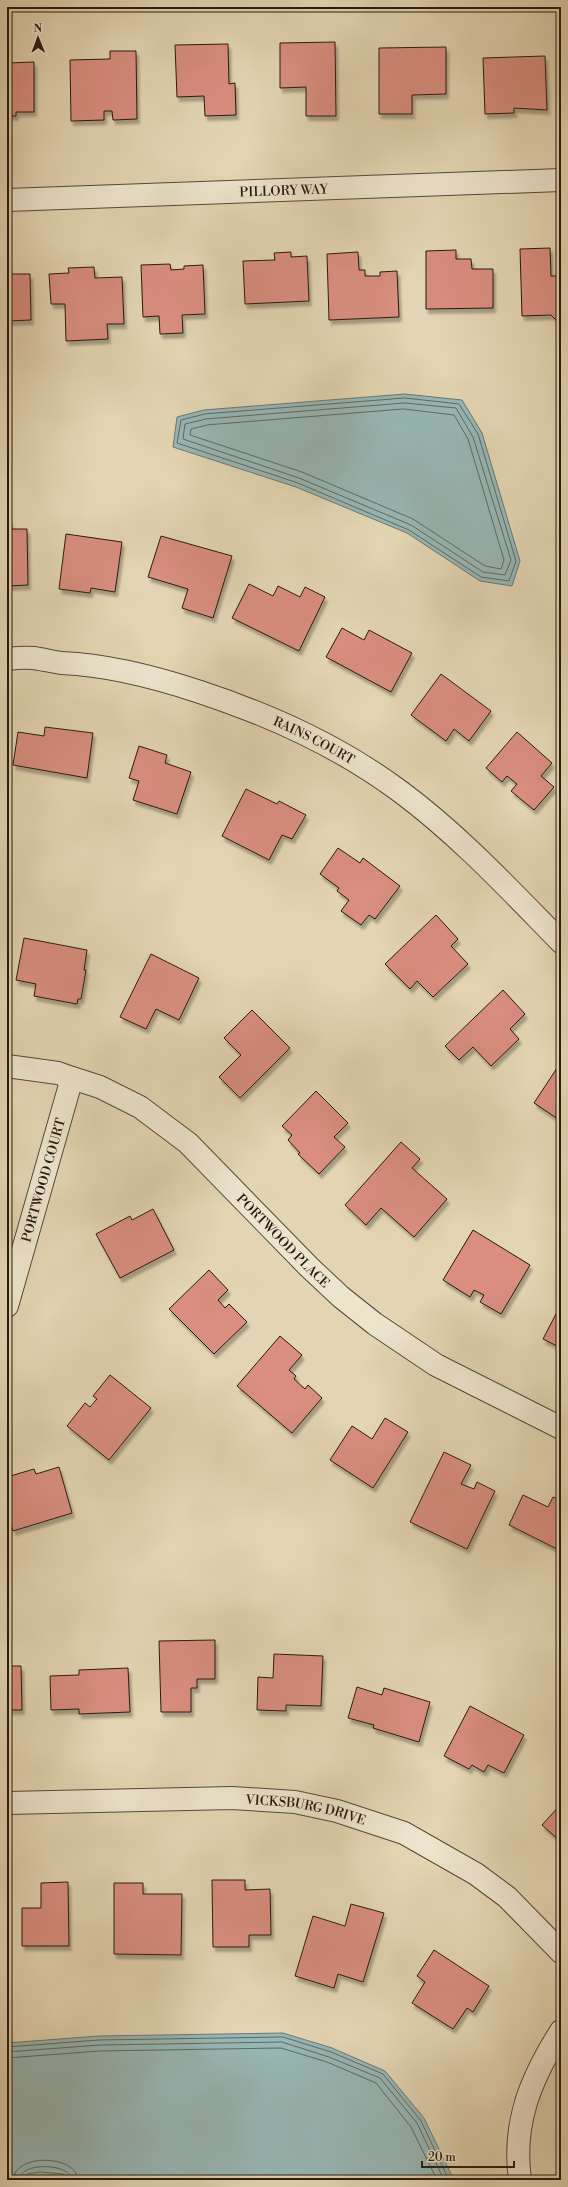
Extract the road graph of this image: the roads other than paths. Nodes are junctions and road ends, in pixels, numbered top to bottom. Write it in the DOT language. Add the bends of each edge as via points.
graph roads {
  1 [pos="561,180"];
  2 [pos="7,200"];
  3 [pos="7,658"];
  4 [pos="561,942"];
  5 [pos="7,1066"];
  6 [pos="72,1078"];
  7 [pos="7,1306"];
  8 [pos="561,1428"];
  9 [pos="7,1803"];
  10 [pos="561,1952"];
  11 [pos="561,2031"];
  12 [pos="520,2180"];
  1 -- 2 [label="street, PILLORY WAY"];
  3 -- 4 [label="street, RAINS COURT" via="75,662 158,678 252,710 303,732 376,775 411,800 485,864"];
  5 -- 6 [label="street, PORTWOOD PLACE"];
  6 -- 7 [label="street, PORTWOOD COURT"];
  6 -- 8 [label="street, PORTWOOD PLACE" via="100,1087 140,1107 188,1143 309,1267 375,1324 436,1365"];
  9 -- 10 [label="street, VICKSBURG DRIVE" via="232,1798 295,1802 337,1811 404,1834 476,1874 507,1897"];
  11 -- 12 [label="street" via="537,2070 526,2098 518,2141"];
}
